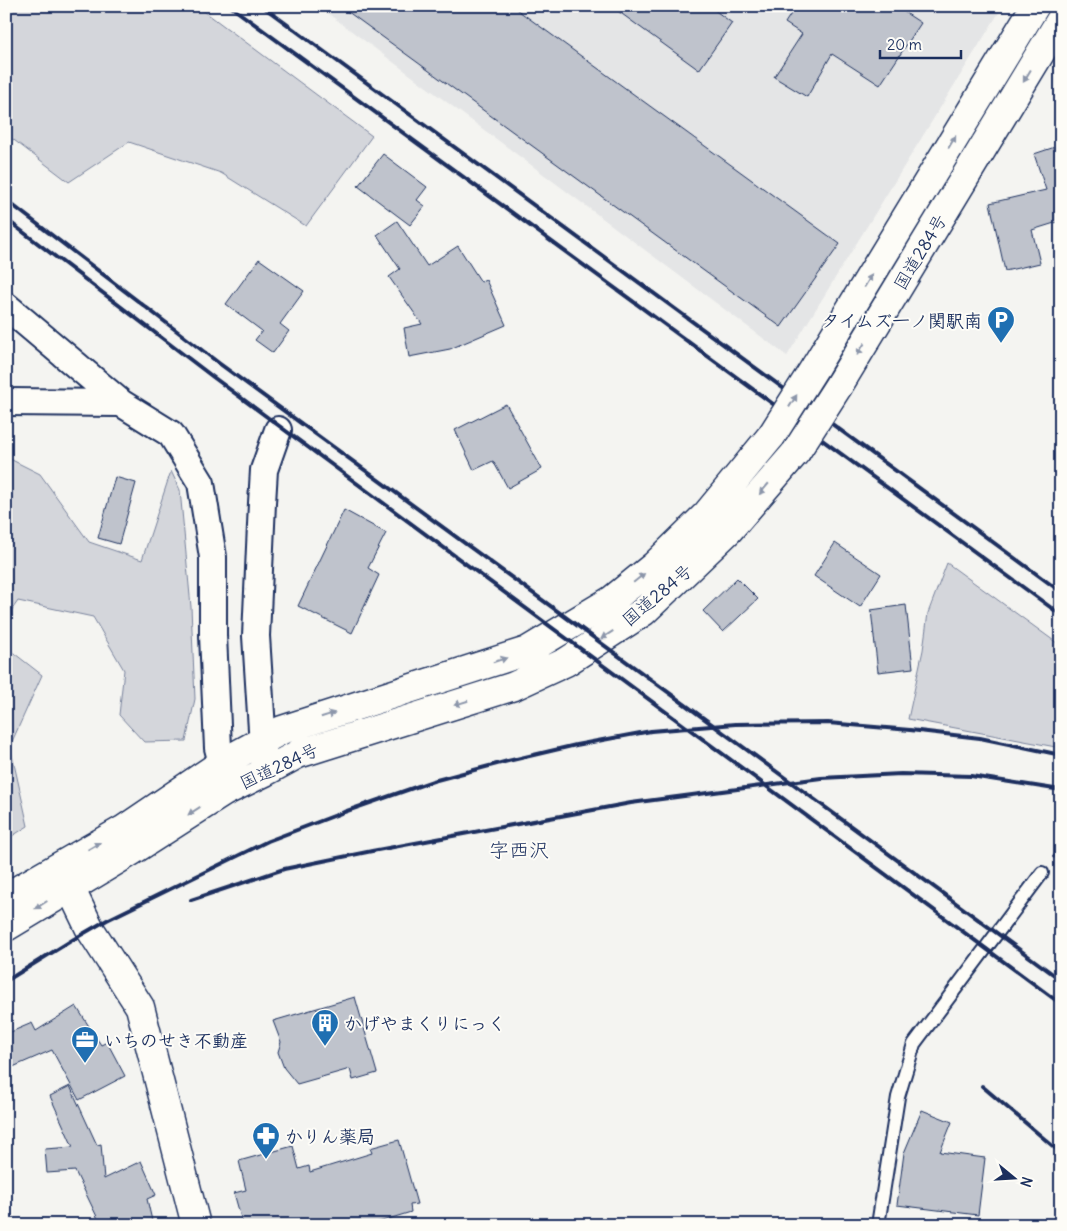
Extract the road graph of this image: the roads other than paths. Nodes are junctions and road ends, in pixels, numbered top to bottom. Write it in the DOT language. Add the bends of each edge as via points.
graph roads {
  1 [pos="1035,6"];
  2 [pos="1061,19"];
  3 [pos="6,306"];
  4 [pos="6,402"];
  5 [pos="121,403"];
  6 [pos="278,430"];
  7 [pos="263,739"];
  8 [pos="222,763"];
  9 [pos="265,772"];
  10 [pos="224,792"];
  11 [pos="1042,873"];
  12 [pos="65,876"];
  13 [pos="6,897"];
  14 [pos="6,927"];
  15 [pos="196,1225"];
  16 [pos="878,1225"];
  7 -- 1 [label="main road, 国道284号, one-way, bridge" via="282,730 527,651 612,600 655,565 707,514 772,435"];
  2 -- 9 [label="main road, 国道284号, one-way, bridge" via="796,452 729,530 643,612 566,662 514,686 298,754"];
  3 -- 5 [label="street"];
  4 -- 5 [label="street"];
  5 -- 8 [label="street" via="171,434 201,483 214,557 214,654 218,748"];
  6 -- 7 [label="street" via="264,470 262,503 256,636"];
  7 -- 8 [label="main road, 国道284号"];
  7 -- 9 [label="street"];
  8 -- 10 [label="street"];
  12 -- 8 [label="main road, 国道284号, one-way" via="123,830"];
  9 -- 10 [label="main road, 国道284号"];
  10 -- 12 [label="main road, 国道284号, one-way" via="132,851"];
  11 -- 16 [label="lane" via="914,1044 898,1097"];
  12 -- 13 [label="main road, 国道284号"];
  12 -- 14 [label="main road, 国道284号, one-way"];
  12 -- 15 [label="main road" via="90,929 140,1007"];
}
